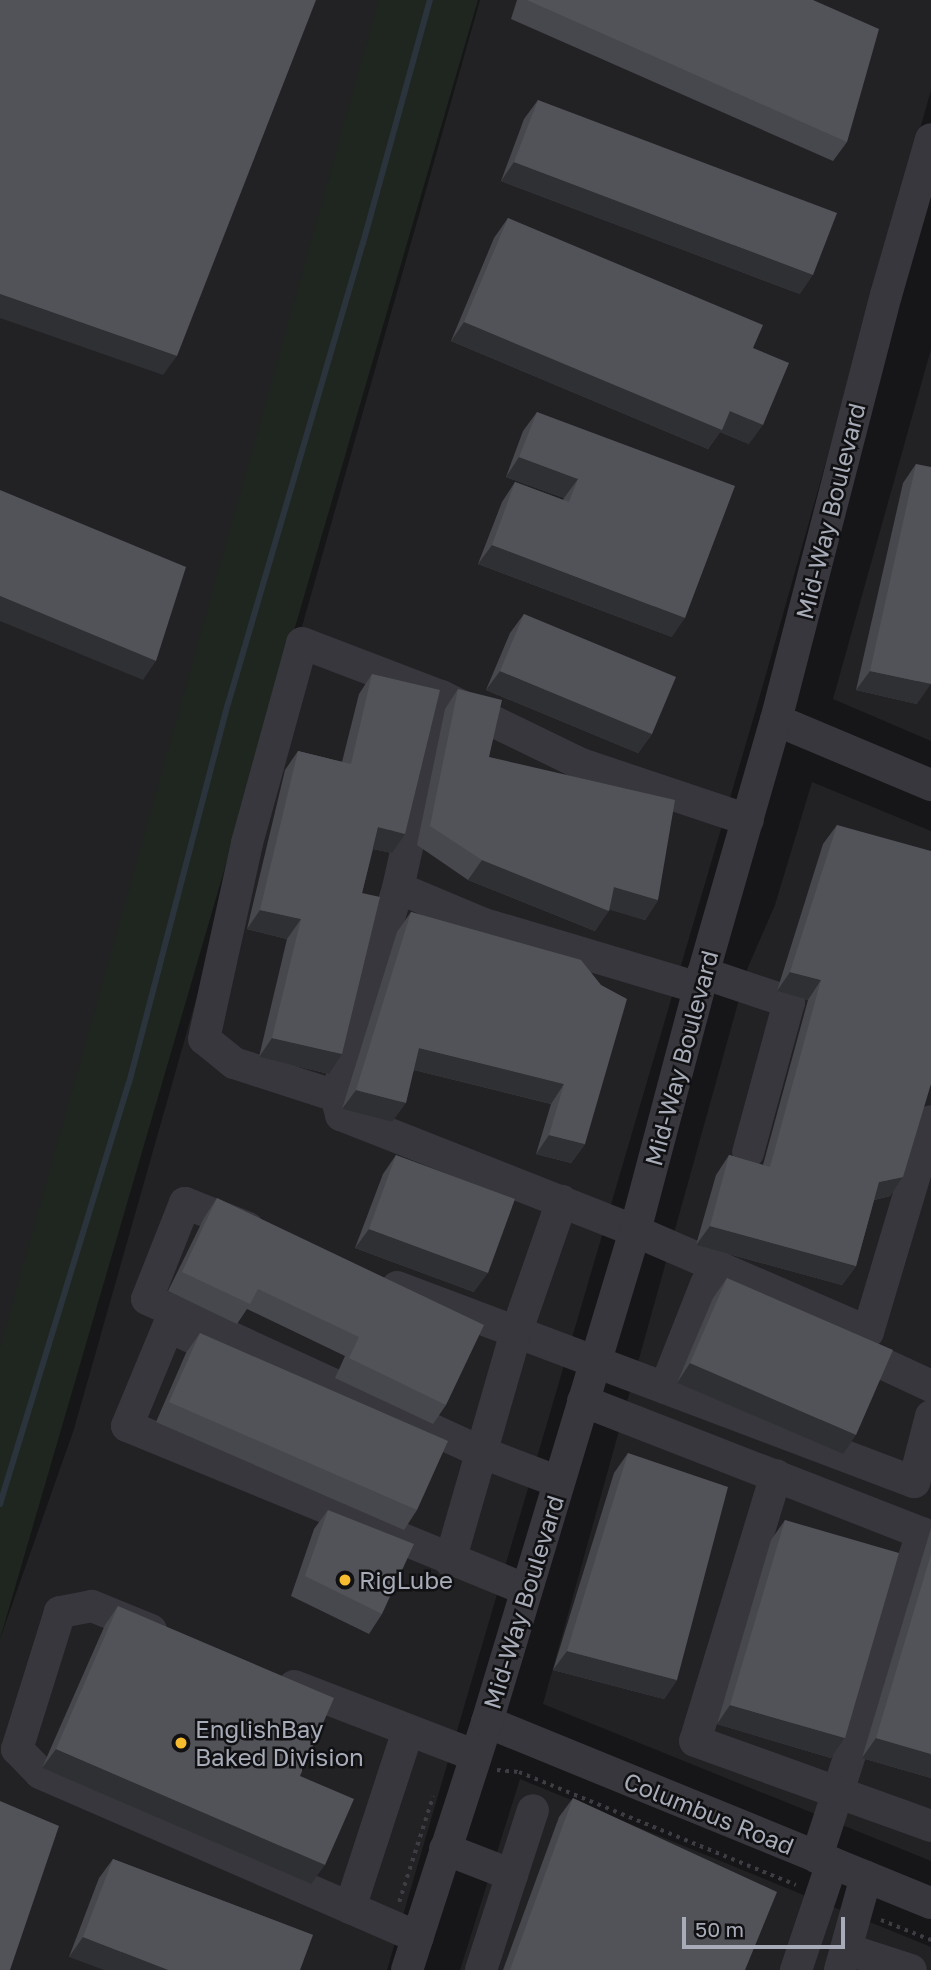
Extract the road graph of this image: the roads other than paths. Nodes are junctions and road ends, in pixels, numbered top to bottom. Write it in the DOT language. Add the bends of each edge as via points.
graph roads {
  1 [pos="931,139"];
  2 [pos="441,696"];
  3 [pos="776,720"];
  4 [pos="931,785"];
  5 [pos="748,820"];
  6 [pos="398,888"];
  7 [pos="701,980"];
  8 [pos="336,1096"];
  9 [pos="931,1121"];
  10 [pos="748,1153"];
  11 [pos="562,1201"];
  12 [pos="274,1238"];
  13 [pos="632,1241"];
  14 [pos="376,1278"];
  15 [pos="706,1284"];
  16 [pos="516,1333"];
  17 [pos="595,1362"];
  18 [pos="931,1387"];
  19 [pos="665,1388"];
  20 [pos="583,1401"];
  21 [pos="929,1430"];
  22 [pos="482,1457"];
  23 [pos="776,1475"];
  24 [pos="559,1482"];
  25 [pos="917,1511"];
  26 [pos="450,1561"];
  27 [pos="526,1590"];
  28 [pos="180,1641"];
  29 [pos="269,1676"];
  30 [pos="487,1722"];
  31 [pos="408,1731"];
  32 [pos="476,1756"];
  33 [pos="838,1793"];
  34 [pos="533,1810"];
  35 [pos="931,1826"];
  36 [pos="445,1849"];
  37 [pos="825,1860"];
  38 [pos="512,1875"];
  39 [pos="866,1877"];
  40 [pos="931,1903"];
  41 [pos="350,1908"];
  42 [pos="418,1937"];
  43 [pos="843,1959"];
  44 [pos="407,1970"];
  45 [pos="481,1970"];
  46 [pos="796,1970"];
  47 [pos="911,1970"];
  1 -- 3 [label="street, Mid-Way Boulevard"];
  2 -- 5 [label="street" via="581,764"];
  2 -- 6 [label="street"];
  2 -- 8 [label="street" via="302,643 247,843 204,1039 234,1063"];
  3 -- 4 [label="street"];
  3 -- 5 [label="street, Mid-Way Boulevard"];
  5 -- 7 [label="street, Mid-Way Boulevard"];
  6 -- 7 [label="street" via="484,924"];
  6 -- 8 [label="street"];
  7 -- 10 [label="street" via="789,1002"];
  7 -- 13 [label="street, Mid-Way Boulevard"];
  8 -- 11 [label="street" via="341,1115"];
  9 -- 13 [label="street" via="868,1332"];
  11 -- 13 [label="street"];
  11 -- 16 [label="street"];
  12 -- 22 [label="street" via="184,1203 147,1298"];
  13 -- 15 [label="street"];
  13 -- 17 [label="street, Mid-Way Boulevard"];
  14 -- 16 [label="street"];
  15 -- 18 [label="street"];
  15 -- 19 [label="street"];
  16 -- 17 [label="street"];
  16 -- 22 [label="street"];
  17 -- 19 [label="street"];
  17 -- 20 [label="street, Mid-Way Boulevard"];
  19 -- 25 [label="street"];
  20 -- 23 [label="street"];
  20 -- 24 [label="street, Mid-Way Boulevard"];
  21 -- 25 [label="street"];
  22 -- 24 [label="street"];
  22 -- 26 [label="street"];
  22 -- 26 [label="street" via="168,1327 127,1426"];
  23 -- 25 [label="street"];
  23 -- 33 [label="street" via="695,1741"];
  24 -- 27 [label="street, Mid-Way Boulevard"];
  25 -- 33 [label="street"];
  26 -- 27 [label="street"];
  27 -- 30 [label="street, Mid-Way Boulevard"];
  28 -- 41 [label="street" via="92,1606 60,1612 17,1749 40,1773"];
  29 -- 31 [label="street"];
  30 -- 32 [label="street, Mid-Way Boulevard"];
  30 -- 37 [label="street, Columbus Road"];
  31 -- 32 [label="street"];
  31 -- 41 [label="street"];
  32 -- 36 [label="street, Mid-Way Boulevard"];
  33 -- 35 [label="street"];
  33 -- 37 [label="street"];
  34 -- 38 [label="street"];
  36 -- 38 [label="street"];
  36 -- 42 [label="street, Mid-Way Boulevard"];
  37 -- 39 [label="street, Columbus Road"];
  37 -- 46 [label="street"];
  38 -- 45 [label="street"];
  39 -- 40 [label="street, Columbus Road"];
  39 -- 43 [label="street"];
  41 -- 42 [label="street"];
  42 -- 44 [label="street, Mid-Way Boulevard"];
  43 -- 47 [label="street"];
}
